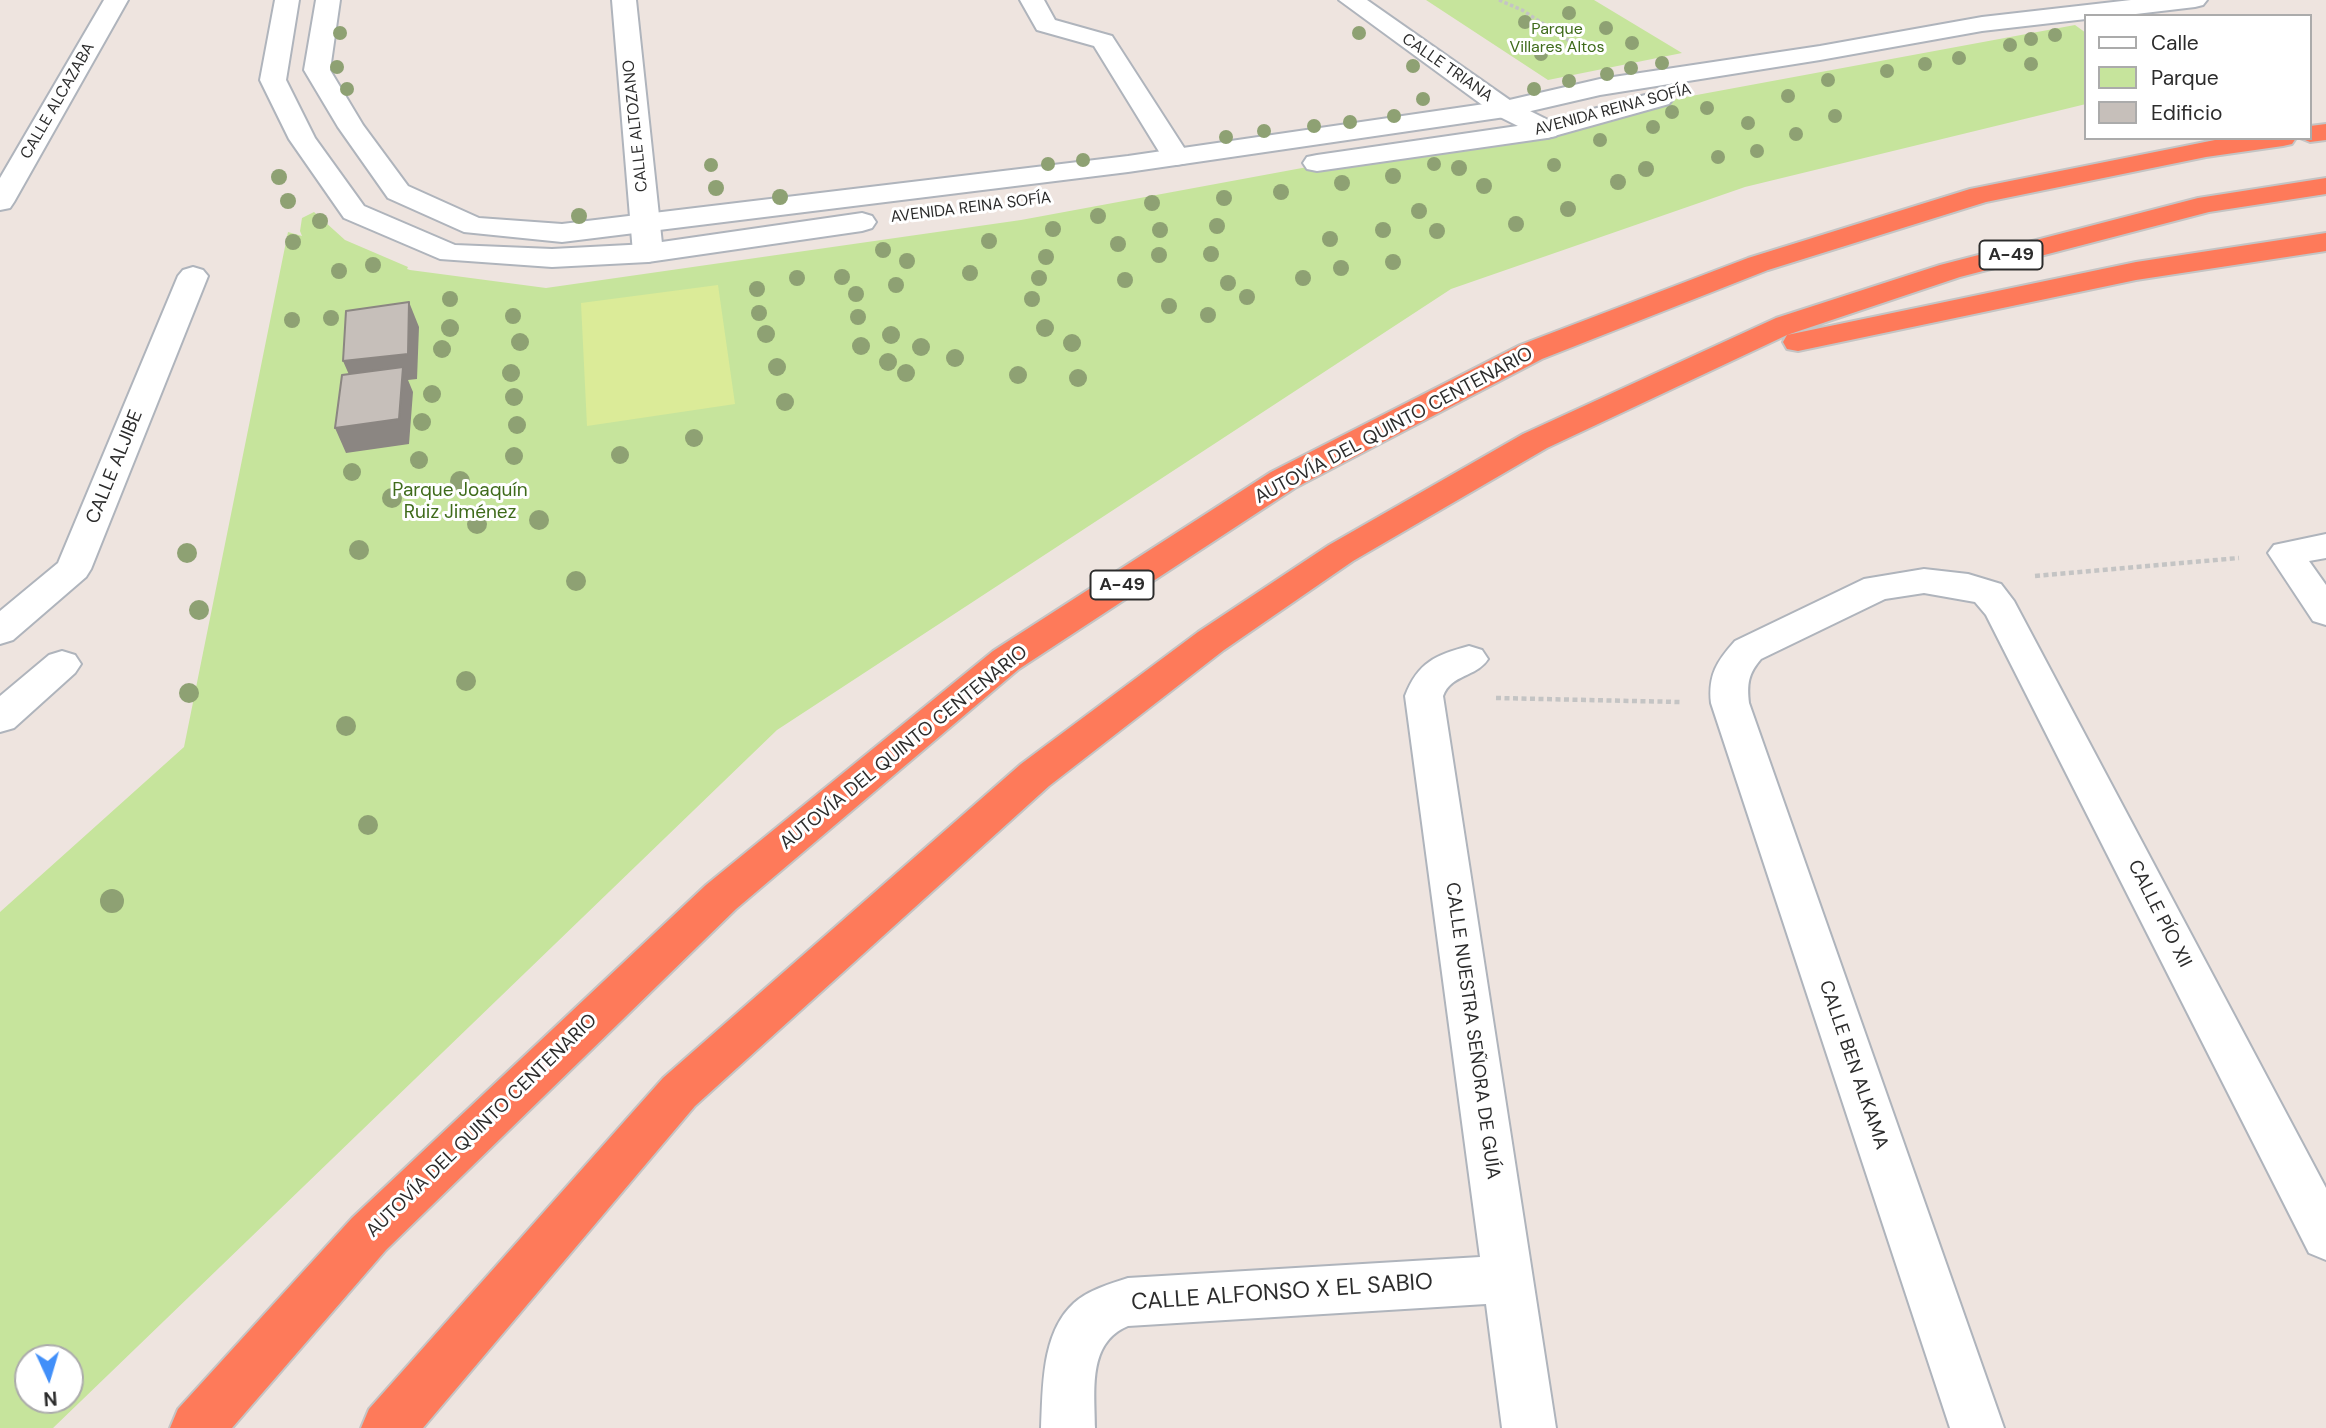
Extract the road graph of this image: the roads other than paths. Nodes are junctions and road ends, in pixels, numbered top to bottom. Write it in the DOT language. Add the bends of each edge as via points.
graph roads {
  1 [pos="116,0"];
  2 [pos="287,0"];
  3 [pos="328,0"];
  4 [pos="624,0"];
  5 [pos="1032,0"];
  6 [pos="1351,0"];
  7 [pos="2195,0"];
  8 [pos="1820,53"];
  9 [pos="1505,109"];
  10 [pos="1547,130"];
  11 [pos="2269,140"];
  12 [pos="1176,157"];
  13 [pos="1295,166"];
  14 [pos="1228,175"];
  15 [pos="2326,186"];
  16 [pos="0,202"];
  17 [pos="646,222"];
  18 [pos="2326,242"];
  19 [pos="648,253"];
  20 [pos="194,276"];
  21 [pos="1706,360"];
  22 [pos="2326,546"];
  23 [pos="2326,611"];
  24 [pos="0,631"];
  25 [pos="62,664"];
  26 [pos="1477,678"];
  27 [pos="1730,703"];
  28 [pos="0,718"];
  29 [pos="2326,1237"];
  30 [pos="1508,1279"];
  31 [pos="197,1428"];
  32 [pos="388,1428"];
  33 [pos="1068,1428"];
  34 [pos="1529,1428"];
  35 [pos="1977,1428"];
  1 -- 16 [label="street, CALLE ALCAZABA"];
  2 -- 19 [label="street, AVENIDA REINA SOFÍA" via="272,80 302,139 354,212 450,253 552,258"];
  3 -- 17 [label="street, AVENIDA REINA SOFÍA" via="317,70 398,192 474,226 562,233"];
  4 -- 17 [label="street, CALLE ALTOZANO"];
  5 -- 12 [label="street" via="1046,25 1103,41"];
  6 -- 9 [label="street, CALLE TRIANA"];
  7 -- 8 [label="street, AVENIDA REINA SOFÍA" via="1982,24"];
  8 -- 9 [label="street, AVENIDA REINA SOFÍA" via="1628,83"];
  8 -- 10 [label="street, AVENIDA REINA SOFÍA"];
  9 -- 10 [label="street, CALLE TRIANA"];
  9 -- 12 [label="street, AVENIDA REINA SOFÍA"];
  10 -- 13 [label="street, AVENIDA REINA SOFÍA"];
  11 -- 31 [label="highway, AUTOVÍA DEL QUINTO CENTENARIO / A-49" via="1980,195 1758,264 1531,352 1283,481 1006,660 721,897 369,1234"];
  12 -- 17 [label="street, AVENIDA REINA SOFÍA"];
  14 -- 19 [label="street, AVENIDA REINA SOFÍA"];
  15 -- 21 [label="highway, A-49" via="2208,204 1950,271 1787,324"];
  17 -- 19 [label="street, CALLE ALTOZANO"];
  18 -- 21 [label="highway" via="2136,271"];
  20 -- 24 [label="street, CALLE ALJIBE" via="73,569"];
  21 -- 32 [label="highway, A-49" via="1535,441 1341,553 1211,641 1035,775 679,1092"];
  22 -- 23 [label="street" via="2286,553"];
  25 -- 28 [label="street"];
  26 -- 30 [label="street, CALLE NUESTRA SEÑORA DE GUÍA" via="1440,671 1429,681 1424,696"];
  27 -- 29 [label="street, CALLE PÍO XII" via="1728,684 1733,667 1748,650 1877,588 1924,581 1987,593 2001,610"];
  27 -- 35 [label="street, CALLE BEN ALKAMA"];
  30 -- 33 [label="street, CALLE ALFONSO X EL SABIO" via="1128,1302 1108,1307 1076,1340 1070,1363"];
  30 -- 34 [label="street, CALLE NUESTRA SEÑORA DE GUÍA"];
}
